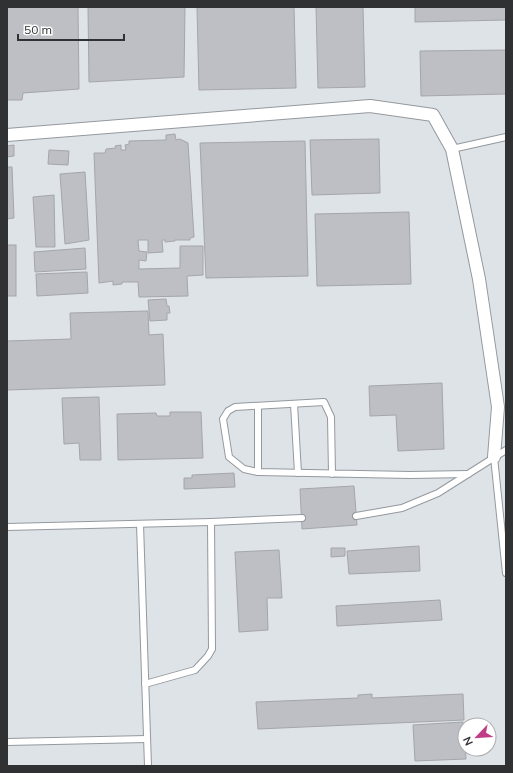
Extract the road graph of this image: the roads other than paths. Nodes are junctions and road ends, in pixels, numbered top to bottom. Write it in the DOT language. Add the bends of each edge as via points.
graph roads {
  1 [pos="7,134"];
  2 [pos="506,137"];
  3 [pos="452,149"];
  4 [pos="294,404"];
  5 [pos="258,406"];
  6 [pos="506,450"];
  7 [pos="494,457"];
  8 [pos="258,472"];
  9 [pos="298,473"];
  10 [pos="332,474"];
  11 [pos="468,474"];
  12 [pos="356,516"];
  13 [pos="302,518"];
  14 [pos="211,522"];
  15 [pos="140,524"];
  16 [pos="7,527"];
  17 [pos="506,573"];
  18 [pos="145,684"];
  19 [pos="147,739"];
  20 [pos="7,742"];
  21 [pos="148,766"];
  1 -- 3 [label="street" via="370,106 433,115"];
  2 -- 3 [label="lane"];
  3 -- 7 [label="street" via="479,279 498,407"];
  4 -- 5 [label="lane"];
  4 -- 9 [label="lane"];
  4 -- 10 [label="lane" via="324,402 331,417"];
  5 -- 8 [label="lane"];
  5 -- 8 [label="lane" via="235,407 228,411 223,419 229,457 244,469"];
  6 -- 7 [label="lane"];
  7 -- 11 [label="lane"];
  7 -- 17 [label="lane"];
  8 -- 9 [label="lane"];
  9 -- 10 [label="lane"];
  10 -- 11 [label="lane"];
  11 -- 12 [label="lane" via="438,493 402,508"];
  13 -- 14 [label="lane"];
  14 -- 15 [label="lane"];
  14 -- 18 [label="lane" via="212,649 195,670"];
  15 -- 16 [label="lane"];
  15 -- 18 [label="lane"];
  18 -- 19 [label="lane"];
  19 -- 20 [label="lane"];
  19 -- 21 [label="lane"];
}
